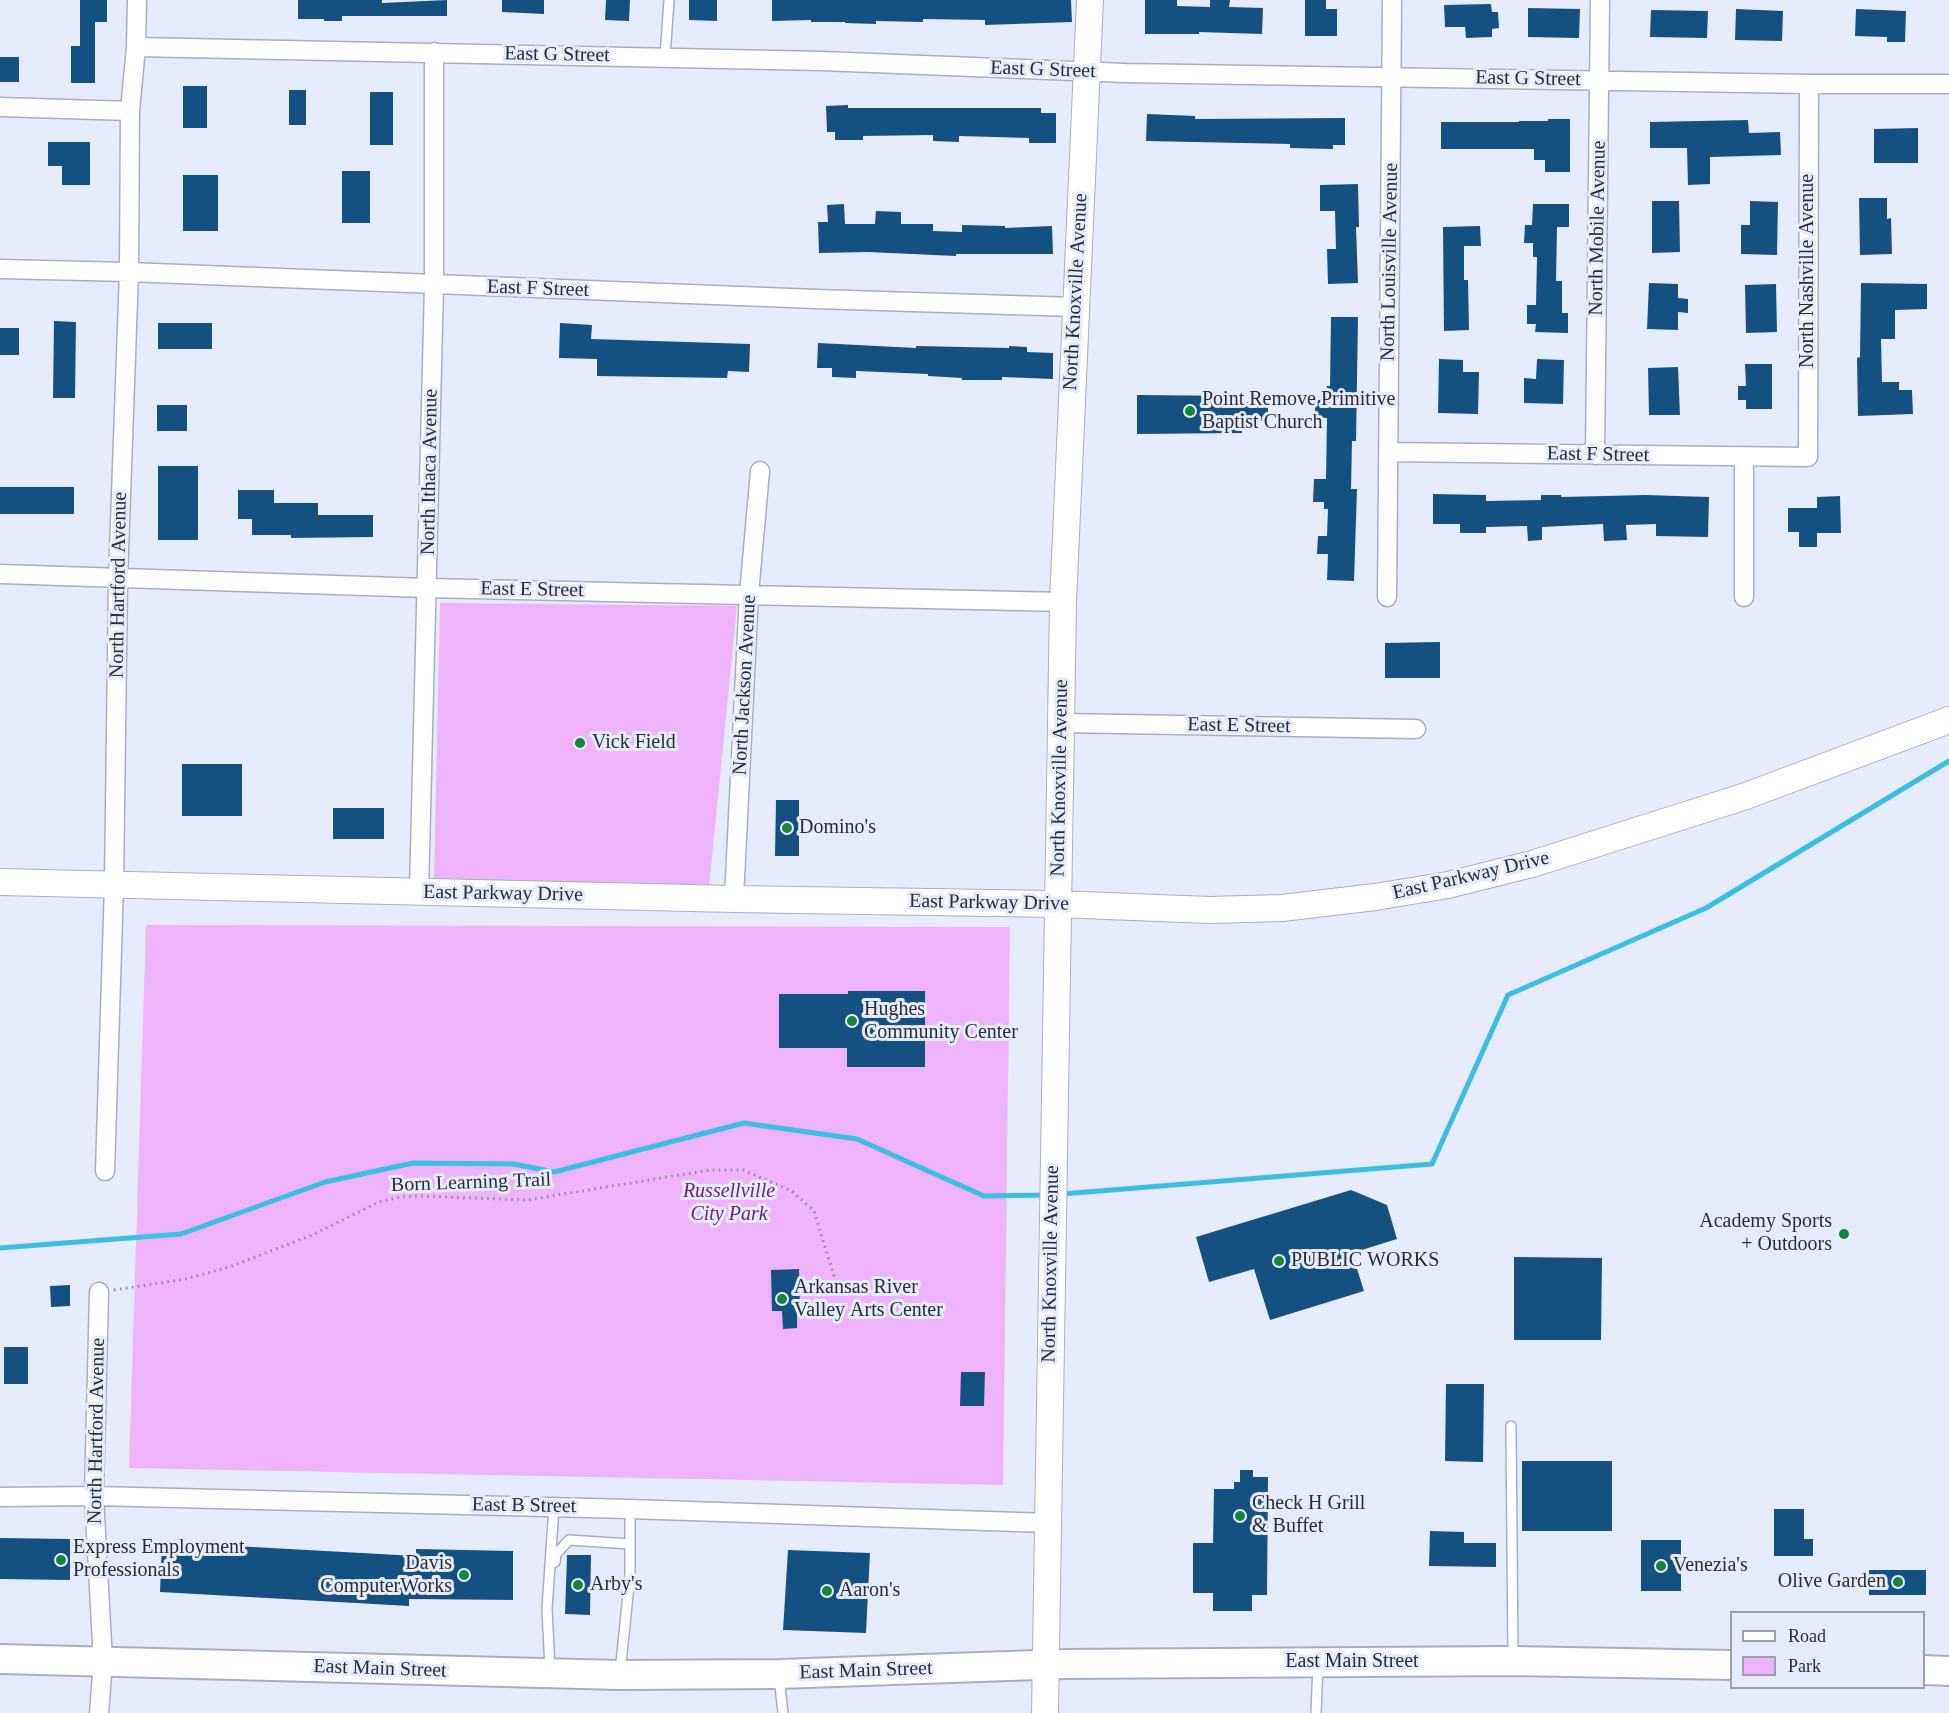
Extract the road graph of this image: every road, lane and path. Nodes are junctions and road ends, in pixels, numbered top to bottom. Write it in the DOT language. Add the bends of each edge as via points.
graph roads {
  1 [pos="137,0"];
  2 [pos="669,0"];
  3 [pos="1090,0"];
  4 [pos="1392,0"];
  5 [pos="1600,0"];
  6 [pos="136,47"];
  7 [pos="434,52"];
  8 [pos="665,57"];
  9 [pos="1087,72"];
  10 [pos="1391,77"];
  11 [pos="1599,80"];
  12 [pos="1809,84"];
  13 [pos="1949,84"];
  14 [pos="0,107"];
  15 [pos="130,111"];
  16 [pos="0,269"];
  17 [pos="129,272"];
  18 [pos="434,285"];
  19 [pos="1075,307"];
  20 [pos="1388,452"];
  21 [pos="1595,455"];
  22 [pos="1744,457"];
  23 [pos="1808,457"];
  24 [pos="760,471"];
  25 [pos="0,574"];
  26 [pos="118,578"];
  27 [pos="427,588"];
  28 [pos="750,594"];
  29 [pos="1387,597"];
  30 [pos="1744,597"];
  31 [pos="1063,602"];
  32 [pos="1949,720"];
  33 [pos="1061,723"];
  34 [pos="1416,729"];
  35 [pos="0,882"];
  36 [pos="114,885"];
  37 [pos="419,892"];
  38 [pos="734,899"];
  39 [pos="1057,904"];
  40 [pos="105,1171"];
  41 [pos="834,1276"];
  42 [pos="99,1292"];
  43 [pos="1511,1426"];
  44 [pos="94,1496"];
  45 [pos="0,1497"];
  46 [pos="554,1507"];
  47 [pos="630,1509"];
  48 [pos="1047,1523"];
  49 [pos="630,1544"];
  50 [pos="547,1616"];
  51 [pos="0,1659"];
  52 [pos="1514,1661"];
  53 [pos="103,1662"];
  54 [pos="1318,1662"];
  55 [pos="1046,1664"];
  56 [pos="1730,1665"];
  57 [pos="1925,1670"];
  58 [pos="1949,1671"];
  59 [pos="550,1674"];
  60 [pos="779,1674"];
  61 [pos="620,1675"];
  62 [pos="99,1713"];
  63 [pos="783,1713"];
  64 [pos="1045,1713"];
  65 [pos="1316,1713"];
  1 -- 6 [label="street, North Hartford Avenue"];
  2 -- 8 [label="lane"];
  3 -- 9 [label="main road, North Knoxville Avenue"];
  4 -- 10 [label="street, North Louisville Avenue"];
  5 -- 11 [label="street, North Mobile Avenue"];
  6 -- 7 [label="street, East G Street"];
  6 -- 15 [label="street, North Hartford Avenue"];
  7 -- 8 [label="street, East G Street"];
  7 -- 18 [label="street, North Ithaca Avenue"];
  8 -- 9 [label="street, East G Street"];
  9 -- 10 [label="street, East G Street"];
  9 -- 19 [label="main road, North Knoxville Avenue"];
  10 -- 11 [label="street, East G Street"];
  10 -- 20 [label="street, North Louisville Avenue"];
  11 -- 12 [label="street, East G Street"];
  11 -- 21 [label="street, North Mobile Avenue"];
  12 -- 13 [label="street, East G Street"];
  12 -- 23 [label="street, North Nashville Avenue"];
  14 -- 15 [label="street"];
  15 -- 17 [label="street, North Hartford Avenue"];
  16 -- 17 [label="street, East F Street"];
  17 -- 18 [label="street, East F Street"];
  17 -- 26 [label="street, North Hartford Avenue"];
  18 -- 19 [label="street, East F Street"];
  18 -- 27 [label="street, North Ithaca Avenue"];
  19 -- 31 [label="main road, North Knoxville Avenue"];
  20 -- 21 [label="street, East F Street"];
  20 -- 29 [label="street, North Louisville Avenue"];
  21 -- 22 [label="street, East F Street"];
  22 -- 23 [label="street, East F Street"];
  22 -- 30 [label="street"];
  24 -- 28 [label="street, North Jackson Avenue"];
  25 -- 26 [label="street, East E Street"];
  26 -- 27 [label="street, East E Street"];
  26 -- 36 [label="street, North Hartford Avenue"];
  27 -- 28 [label="street, East E Street"];
  27 -- 37 [label="street, North Ithaca Avenue"];
  28 -- 31 [label="street, East E Street"];
  28 -- 38 [label="street, North Jackson Avenue"];
  31 -- 33 [label="main road, North Knoxville Avenue"];
  32 -- 39 [label="main road, East Parkway Drive" via="1743,797 1532,864 1448,885 1282,908 1209,910"];
  33 -- 34 [label="street, East E Street"];
  33 -- 39 [label="main road, North Knoxville Avenue"];
  35 -- 36 [label="main road, East Parkway Drive"];
  36 -- 37 [label="main road, East Parkway Drive"];
  36 -- 40 [label="street, North Hartford Avenue"];
  37 -- 38 [label="main road, East Parkway Drive"];
  38 -- 39 [label="main road, East Parkway Drive"];
  39 -- 48 [label="main road, North Knoxville Avenue"];
  41 -- 42 [label="path, Born Learning Trail" via="814,1212 792,1191 743,1170 710,1170 527,1200 400,1197 379,1202 312,1235 232,1266 186,1279"];
  42 -- 44 [label="street, North Hartford Avenue"];
  43 -- 52 [label="lane"];
  44 -- 45 [label="street, East B Street"];
  44 -- 46 [label="street, East B Street"];
  44 -- 53 [label="street, North Hartford Avenue"];
  46 -- 47 [label="street, East B Street"];
  46 -- 50 [label="lane"];
  47 -- 48 [label="street, East B Street"];
  47 -- 49 [label="lane"];
  48 -- 55 [label="main road, North Knoxville Avenue"];
  49 -- 50 [label="lane" via="569,1540 556,1554 553,1606"];
  49 -- 61 [label="lane"];
  50 -- 59 [label="lane"];
  51 -- 53 [label="main road, East Main Street"];
  52 -- 54 [label="main road, East Main Street"];
  52 -- 56 [label="main road, East Main Street"];
  53 -- 59 [label="main road, East Main Street"];
  53 -- 62 [label="street, North Hartford Avenue"];
  54 -- 55 [label="main road, East Main Street"];
  54 -- 65 [label="lane"];
  55 -- 60 [label="main road, East Main Street"];
  55 -- 64 [label="main road, North Knoxville Avenue"];
  57 -- 58 [label="main road"];
  59 -- 61 [label="main road, East Main Street"];
  60 -- 61 [label="main road, East Main Street"];
  60 -- 63 [label="lane"];
}
